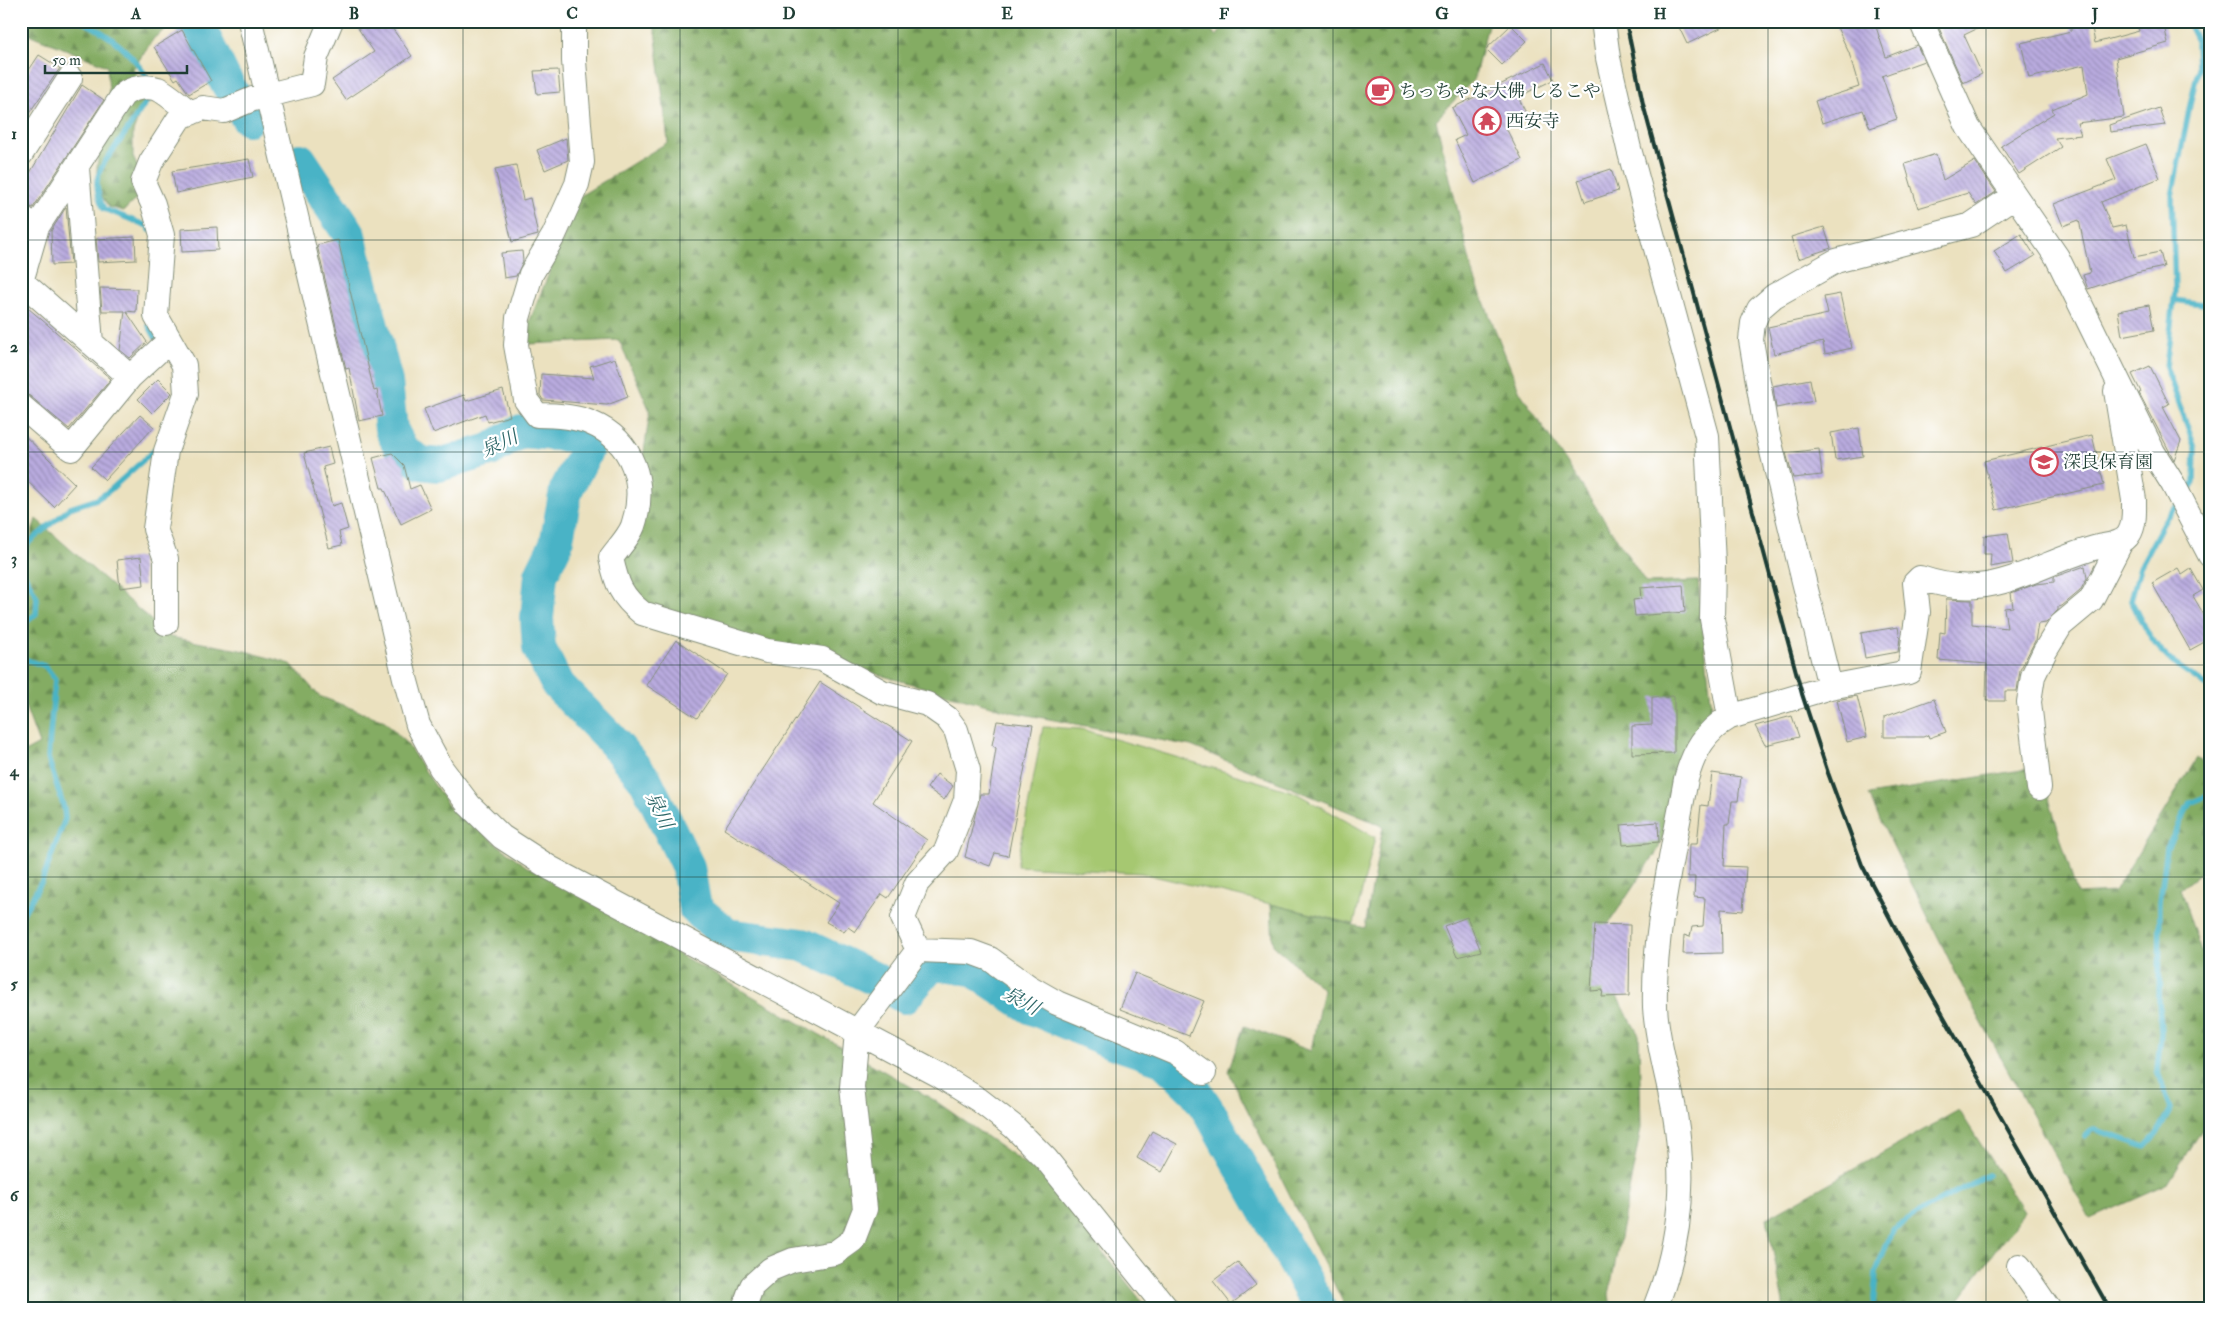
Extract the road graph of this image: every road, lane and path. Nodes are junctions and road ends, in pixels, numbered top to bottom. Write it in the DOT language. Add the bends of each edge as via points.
graph roads {
  1 [pos="250,21"];
  2 [pos="331,21"];
  3 [pos="574,21"];
  4 [pos="1603,21"];
  5 [pos="1921,21"];
  6 [pos="70,78"];
  7 [pos="260,97"];
  8 [pos="191,113"];
  9 [pos="21,154"];
  10 [pos="77,168"];
  11 [pos="2014,196"];
  12 [pos="29,222"];
  13 [pos="22,282"];
  14 [pos="91,343"];
  15 [pos="164,345"];
  16 [pos="2114,371"];
  17 [pos="130,377"];
  18 [pos="21,406"];
  19 [pos="2121,542"];
  20 [pos="2210,555"];
  21 [pos="166,624"];
  22 [pos="1830,687"];
  23 [pos="1730,717"];
  24 [pos="2039,788"];
  25 [pos="918,950"];
  26 [pos="857,1032"];
  27 [pos="1204,1073"];
  28 [pos="2019,1266"];
  29 [pos="744,1308"];
  30 [pos="1166,1308"];
  31 [pos="1656,1308"];
  32 [pos="2048,1308"];
  1 -- 7 [label="street"];
  2 -- 7 [label="street" via="316,57 312,84"];
  3 -- 25 [label="street" via="582,162 577,184 554,235 531,274 518,318 516,345 526,400 537,415 557,415 590,423 616,438 633,461 639,485 632,527 612,558 617,584 628,602 642,614 767,651 822,659 882,692 928,704 948,718 956,730 968,770 966,800 946,851 917,883 903,918"];
  4 -- 23 [label="street" via="1629,149 1707,436 1713,564 1712,619"];
  5 -- 11 [label="street" via="1968,127"];
  6 -- 9 [label="street"];
  7 -- 8 [label="street" via="224,112 203,108"];
  7 -- 26 [label="street" via="405,678 418,725 441,768 469,805 502,838 550,868"];
  8 -- 10 [label="street" via="149,88 129,90"];
  8 -- 15 [label="street" via="180,117 151,162 143,182 162,235 156,316"];
  10 -- 12 [label="street"];
  10 -- 14 [label="street"];
  11 -- 16 [label="street" via="2057,257"];
  11 -- 22 [label="street" via="1971,225 1836,261 1774,296 1759,309 1753,323 1750,340 1765,423"];
  12 -- 13 [label="street"];
  13 -- 14 [label="street"];
  14 -- 17 [label="street"];
  15 -- 17 [label="street"];
  15 -- 21 [label="street" via="184,365 186,394 166,450 155,529 166,559"];
  16 -- 19 [label="street" via="2134,500 2129,534"];
  16 -- 20 [label="street" via="2153,452"];
  17 -- 18 [label="street" via="71,449"];
  19 -- 22 [label="street" via="2088,550 1995,583 1952,585 1920,578 1915,583 1918,612 1909,672"];
  19 -- 24 [label="street" via="2091,600 2061,626 2033,676 2029,702"];
  22 -- 23 [label="street"];
  23 -- 31 [label="street" via="1707,736 1692,756 1655,958 1656,1017 1681,1163 1673,1250"];
  25 -- 26 [label="street"];
  25 -- 27 [label="street" via="971,952 990,959 1058,1003 1175,1052"];
  26 -- 29 [label="street" via="852,1087 865,1209 853,1240 835,1253 793,1260 771,1269 752,1286"];
  26 -- 30 [label="street" via="939,1075 1014,1127 1046,1159"];
  28 -- 32 [label="street"];
}
